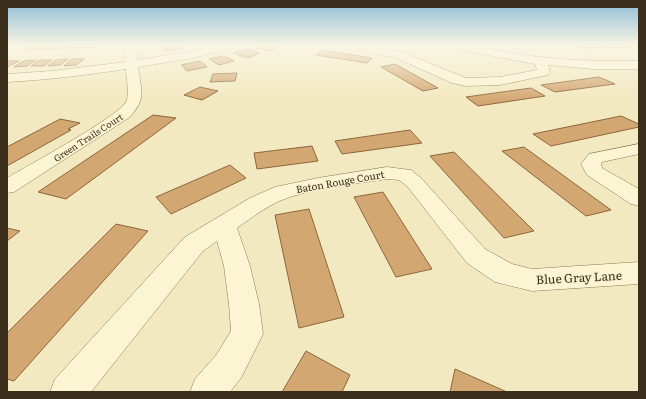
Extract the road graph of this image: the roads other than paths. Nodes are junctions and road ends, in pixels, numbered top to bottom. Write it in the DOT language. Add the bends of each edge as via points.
graph roads {
  1 [pos="141,64"];
  2 [pos="421,64"];
  3 [pos="541,64"];
  4 [pos="591,64"];
  5 [pos="132,65"];
  6 [pos="638,66"];
  7 [pos="7,78"];
  8 [pos="639,148"];
  9 [pos="7,187"];
  10 [pos="639,200"];
  11 [pos="224,224"];
  12 [pos="476,256"];
  13 [pos="639,273"];
  14 [pos="68,392"];
  15 [pos="208,392"];
  1 -- 5 [label="street"];
  2 -- 3 [label="street" via="457,80 480,83 544,72"];
  4 -- 6 [label="street"];
  5 -- 7 [label="street"];
  5 -- 9 [label="street, Green Trails Court" via="135,96 132,105 124,114"];
  8 -- 10 [label="street" via="596,158 591,164 594,171"];
  11 -- 12 [label="street, Baton Rouge Court" via="258,203 283,192 349,178 387,173 404,174 414,182"];
  11 -- 14 [label="street, Baton Rouge Court" via="194,244"];
  11 -- 15 [label="street" via="237,266 247,334 229,366"];
  12 -- 13 [label="street, Blue Gray Lane" via="505,274 532,280"];
}
